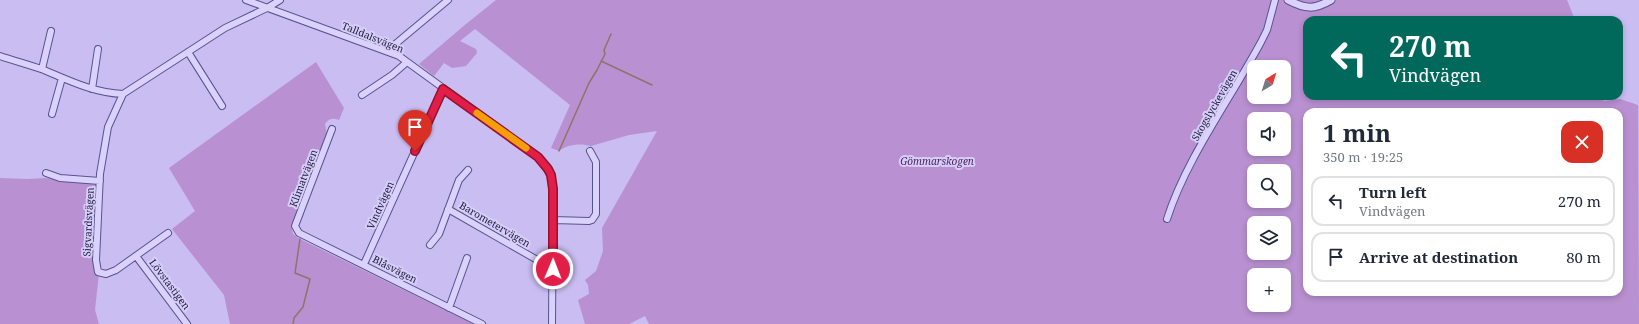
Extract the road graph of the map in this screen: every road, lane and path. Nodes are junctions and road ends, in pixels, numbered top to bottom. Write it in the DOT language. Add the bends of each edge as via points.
graph roads {
  1 [pos="246,0"];
  2 [pos="280,0"];
  3 [pos="448,0"];
  4 [pos="1275,0"];
  5 [pos="1288,0"];
  6 [pos="1331,0"];
  7 [pos="267,8"];
  8 [pos="51,30"];
  9 [pos="98,49"];
  10 [pos="387,51"];
  11 [pos="188,52"];
  12 [pos="0,56"];
  13 [pos="407,62"];
  14 [pos="42,69"];
  15 [pos="62,78"];
  16 [pos="92,89"];
  17 [pos="443,89"];
  18 [pos="123,94"];
  19 [pos="362,95"];
  20 [pos="222,106"];
  21 [pos="52,114"];
  22 [pos="332,129"];
  23 [pos="590,151"];
  24 [pos="468,170"];
  25 [pos="46,173"];
  26 [pos="100,181"];
  27 [pos="448,209"];
  28 [pos="1167,219"];
  29 [pos="553,220"];
  30 [pos="168,233"];
  31 [pos="299,233"];
  32 [pos="430,245"];
  33 [pos="136,256"];
  34 [pos="467,258"];
  35 [pos="364,264"];
  36 [pos="553,269"];
  37 [pos="450,308"];
  38 [pos="188,324"];
  39 [pos="482,324"];
  40 [pos="552,324"];
  1 -- 7 [label="street, Talldalsvägen"];
  2 -- 7 [label="street"];
  3 -- 10 [label="street"];
  4 -- 28 [label="street, Skogslyckevägen" via="1261,42 1200,147 1179,187"];
  5 -- 6 [label="street" via="1310,8"];
  7 -- 10 [label="street, Talldalsvägen"];
  7 -- 11 [label="street" via="225,28"];
  8 -- 14 [label="street"];
  9 -- 16 [label="street"];
  10 -- 13 [label="street, Talldalsvägen"];
  11 -- 18 [label="street"];
  11 -- 20 [label="street"];
  12 -- 14 [label="street"];
  13 -- 17 [label="street, Talldalsvägen"];
  13 -- 19 [label="street"];
  14 -- 15 [label="street"];
  15 -- 16 [label="street"];
  15 -- 21 [label="street"];
  16 -- 18 [label="street"];
  17 -- 29 [label="street, Talldalsvägen" via="543,162 551,175"];
  17 -- 35 [label="street, Vindvägen"];
  18 -- 26 [label="street, Sigvardsvägen" via="108,127"];
  22 -- 31 [label="street, Klimatvägen" via="295,226"];
  23 -- 29 [label="street" via="596,162 594,218 589,221"];
  24 -- 27 [label="street, Barometervägen" via="459,180"];
  25 -- 26 [label="street" via="60,178"];
  26 -- 33 [label="street, Sigvardsvägen" via="96,260 98,272 109,274"];
  27 -- 32 [label="street, Barometervägen" via="439,234"];
  27 -- 36 [label="street, Barometervägen"];
  29 -- 36 [label="street, Talldalsvägen"];
  30 -- 33 [label="street, Sigvardsvägen"];
  31 -- 35 [label="street, Blåsvägen"];
  33 -- 38 [label="street, Lövstastigen"];
  34 -- 37 [label="street"];
  35 -- 37 [label="street, Blåsvägen"];
  36 -- 40 [label="street, Talldalsvägen"];
  37 -- 39 [label="street, Blåsvägen"];
}
